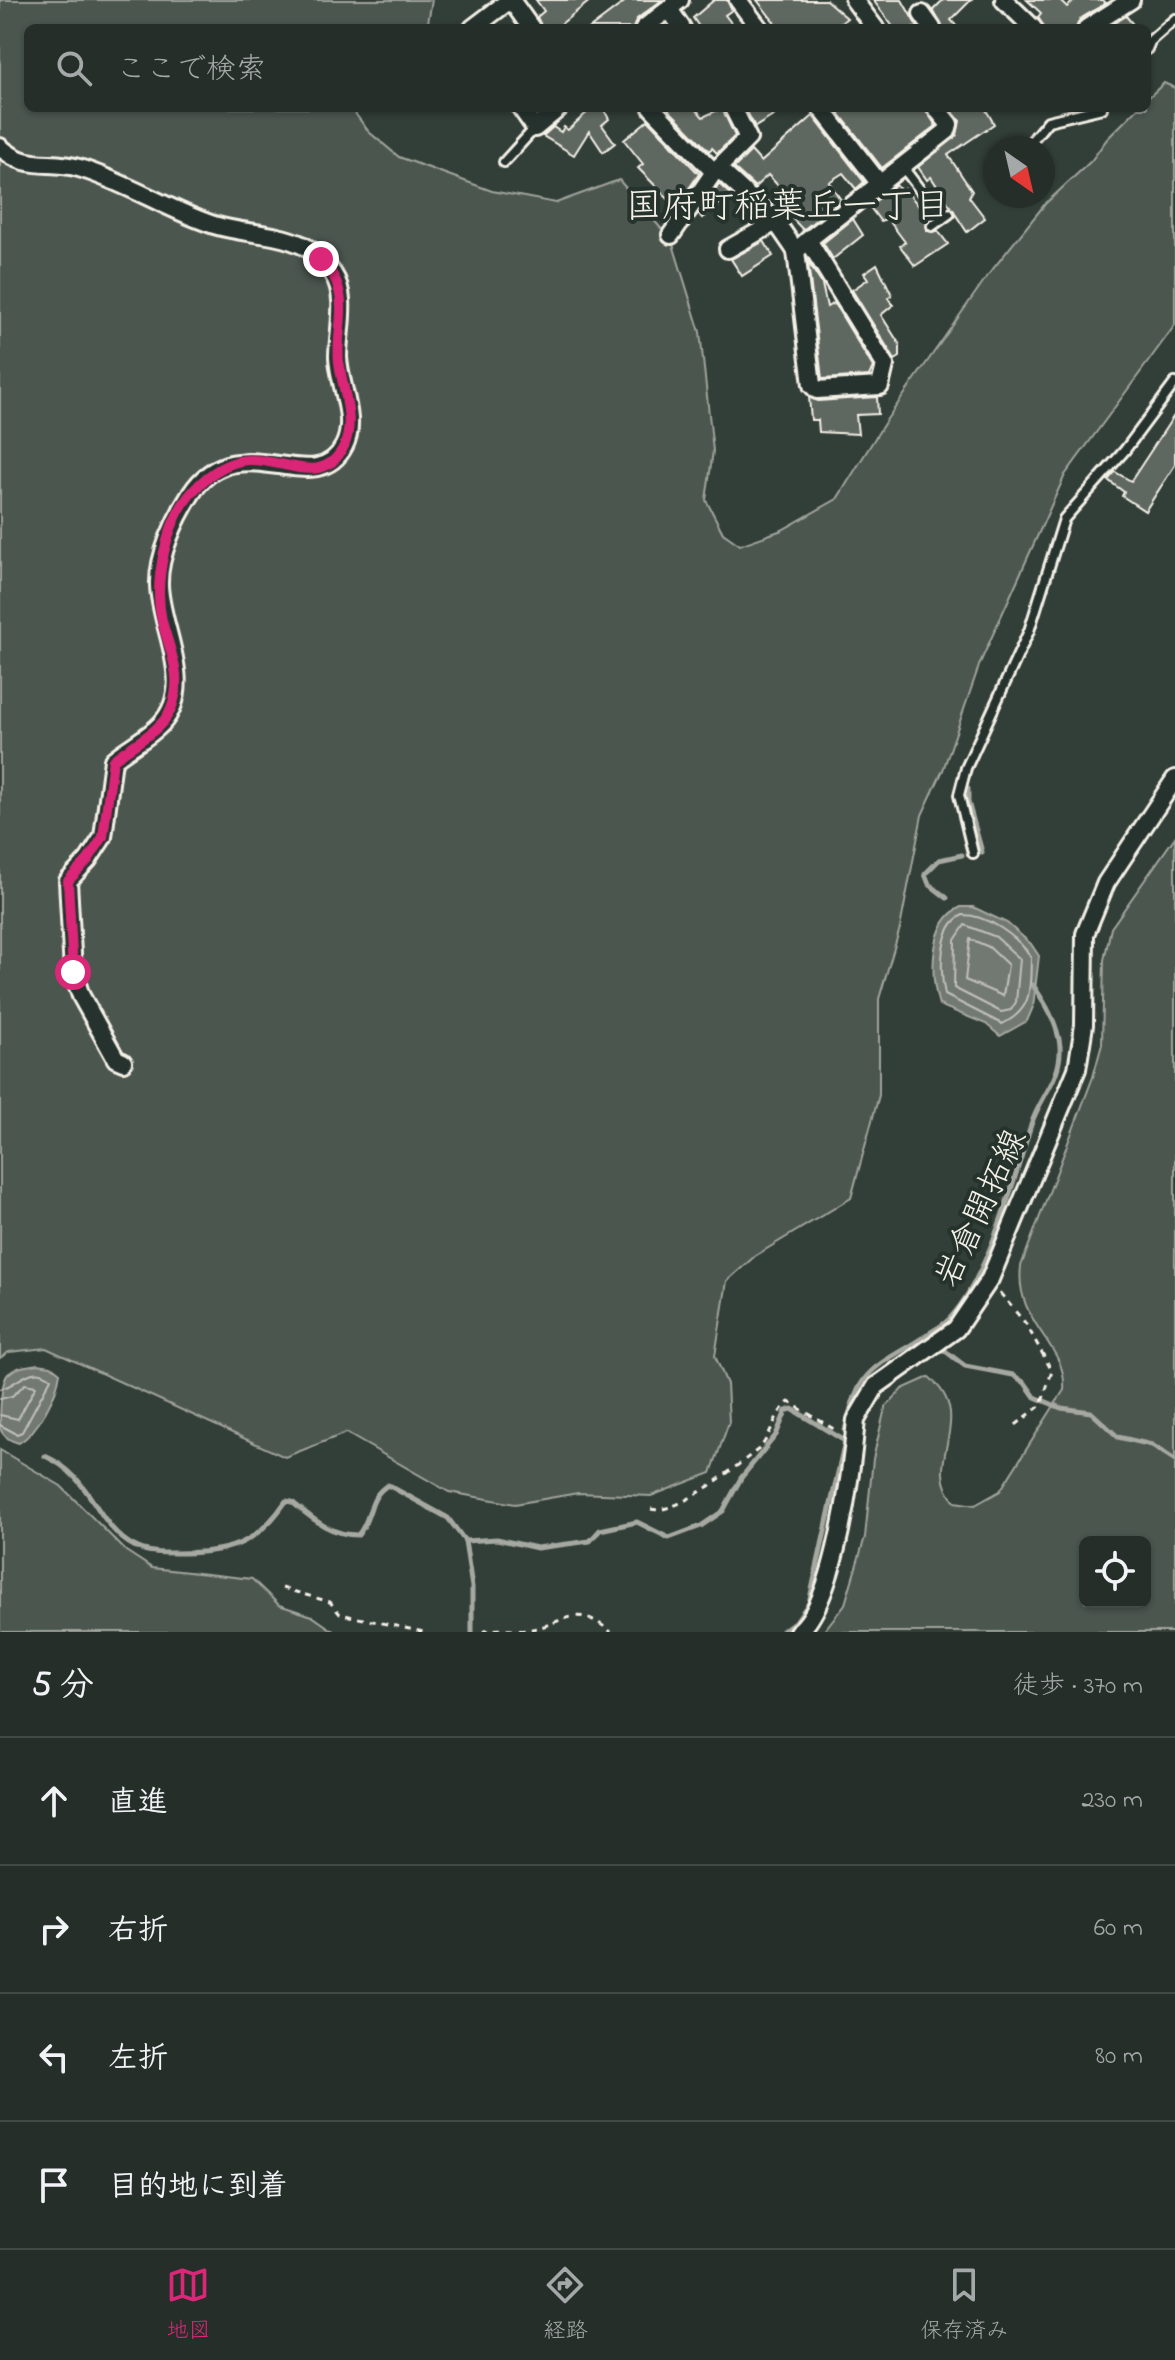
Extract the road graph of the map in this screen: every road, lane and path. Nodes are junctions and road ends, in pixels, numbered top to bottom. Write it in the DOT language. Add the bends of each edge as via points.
graph roads {
  1 [pos="511,0"];
  2 [pos="738,0"];
  3 [pos="854,0"];
  4 [pos="1004,0"];
  5 [pos="676,3"];
  6 [pos="1120,3"];
  7 [pos="1175,19"];
  8 [pos="478,24"];
  9 [pos="528,24"];
  10 [pos="649,24"];
  11 [pos="681,24"];
  12 [pos="756,24"];
  13 [pos="872,24"];
  14 [pos="1029,24"];
  15 [pos="1092,24"];
  16 [pos="1151,40"];
  17 [pos="524,112"];
  18 [pos="554,112"];
  19 [pos="656,112"];
  20 [pos="735,112"];
  21 [pos="824,112"];
  22 [pos="939,112"];
  23 [pos="1085,112"];
  24 [pos="535,128"];
  25 [pos="1036,136"];
  26 [pos="0,147"];
  27 [pos="504,162"];
  28 [pos="902,166"];
  29 [pos="714,172"];
  30 [pos="880,184"];
  31 [pos="776,222"];
  32 [pos="932,226"];
  33 [pos="671,235"];
  34 [pos="802,245"];
  35 [pos="728,249"];
  36 [pos="1175,383"];
  37 [pos="1175,779"];
  38 [pos="973,853"];
  39 [pos="123,1062"];
  40 [pos="988,1284"];
  41 [pos="1012,1428"];
  42 [pos="854,1441"];
  43 [pos="651,1509"];
  44 [pos="282,1588"];
  45 [pos="491,1630"];
  46 [pos="424,1632"];
  47 [pos="483,1632"];
  48 [pos="611,1632"];
  49 [pos="798,1632"];
  1 -- 8 [label="street"];
  1 -- 9 [label="street"];
  2 -- 12 [label="street"];
  3 -- 13 [label="street"];
  4 -- 14 [label="street"];
  5 -- 10 [label="street"];
  5 -- 11 [label="street"];
  6 -- 15 [label="street"];
  7 -- 16 [label="lane"];
  17 -- 24 [label="street"];
  18 -- 24 [label="street"];
  19 -- 29 [label="street"];
  20 -- 29 [label="street" via="748,138"];
  21 -- 30 [label="street"];
  22 -- 28 [label="street" via="949,124 947,131"];
  23 -- 25 [label="lane" via="1048,121"];
  24 -- 27 [label="lane"];
  26 -- 39 [label="street" via="22,163 78,168 215,225 304,246 334,275 340,293 338,360 349,427 344,446 318,470 241,461 217,469 192,491 172,529 159,581 162,619 178,679 171,709 161,725 113,760 103,837 68,881 73,972 116,1059"];
  28 -- 30 [label="street"];
  28 -- 32 [label="lane" via="946,216"];
  29 -- 31 [label="street" via="722,172"];
  29 -- 33 [label="street"];
  30 -- 34 [label="street"];
  31 -- 34 [label="street"];
  31 -- 35 [label="street"];
  34 -- 34 [label="street" via="885,365 880,386 817,390 812,385"];
  36 -- 38 [label="lane" via="1064,519 1029,631 966,768 959,795"];
  37 -- 40 [label="street, 岩倉開拓線" via="1106,883 1085,934 1084,1025 1077,1069"];
  40 -- 41 [label="path" via="1016,1311 1052,1371 1041,1405"];
  40 -- 42 [label="street, 岩倉開拓線" via="956,1329 876,1386 856,1420"];
  42 -- 43 [label="path" via="789,1402 759,1449 677,1506"];
  42 -- 49 [label="street, 岩倉開拓線" via="828,1584"];
  44 -- 46 [label="path" via="330,1602 340,1614"];
  45 -- 47 [label="path"];
  45 -- 48 [label="path" via="523,1631 575,1614"];
}
